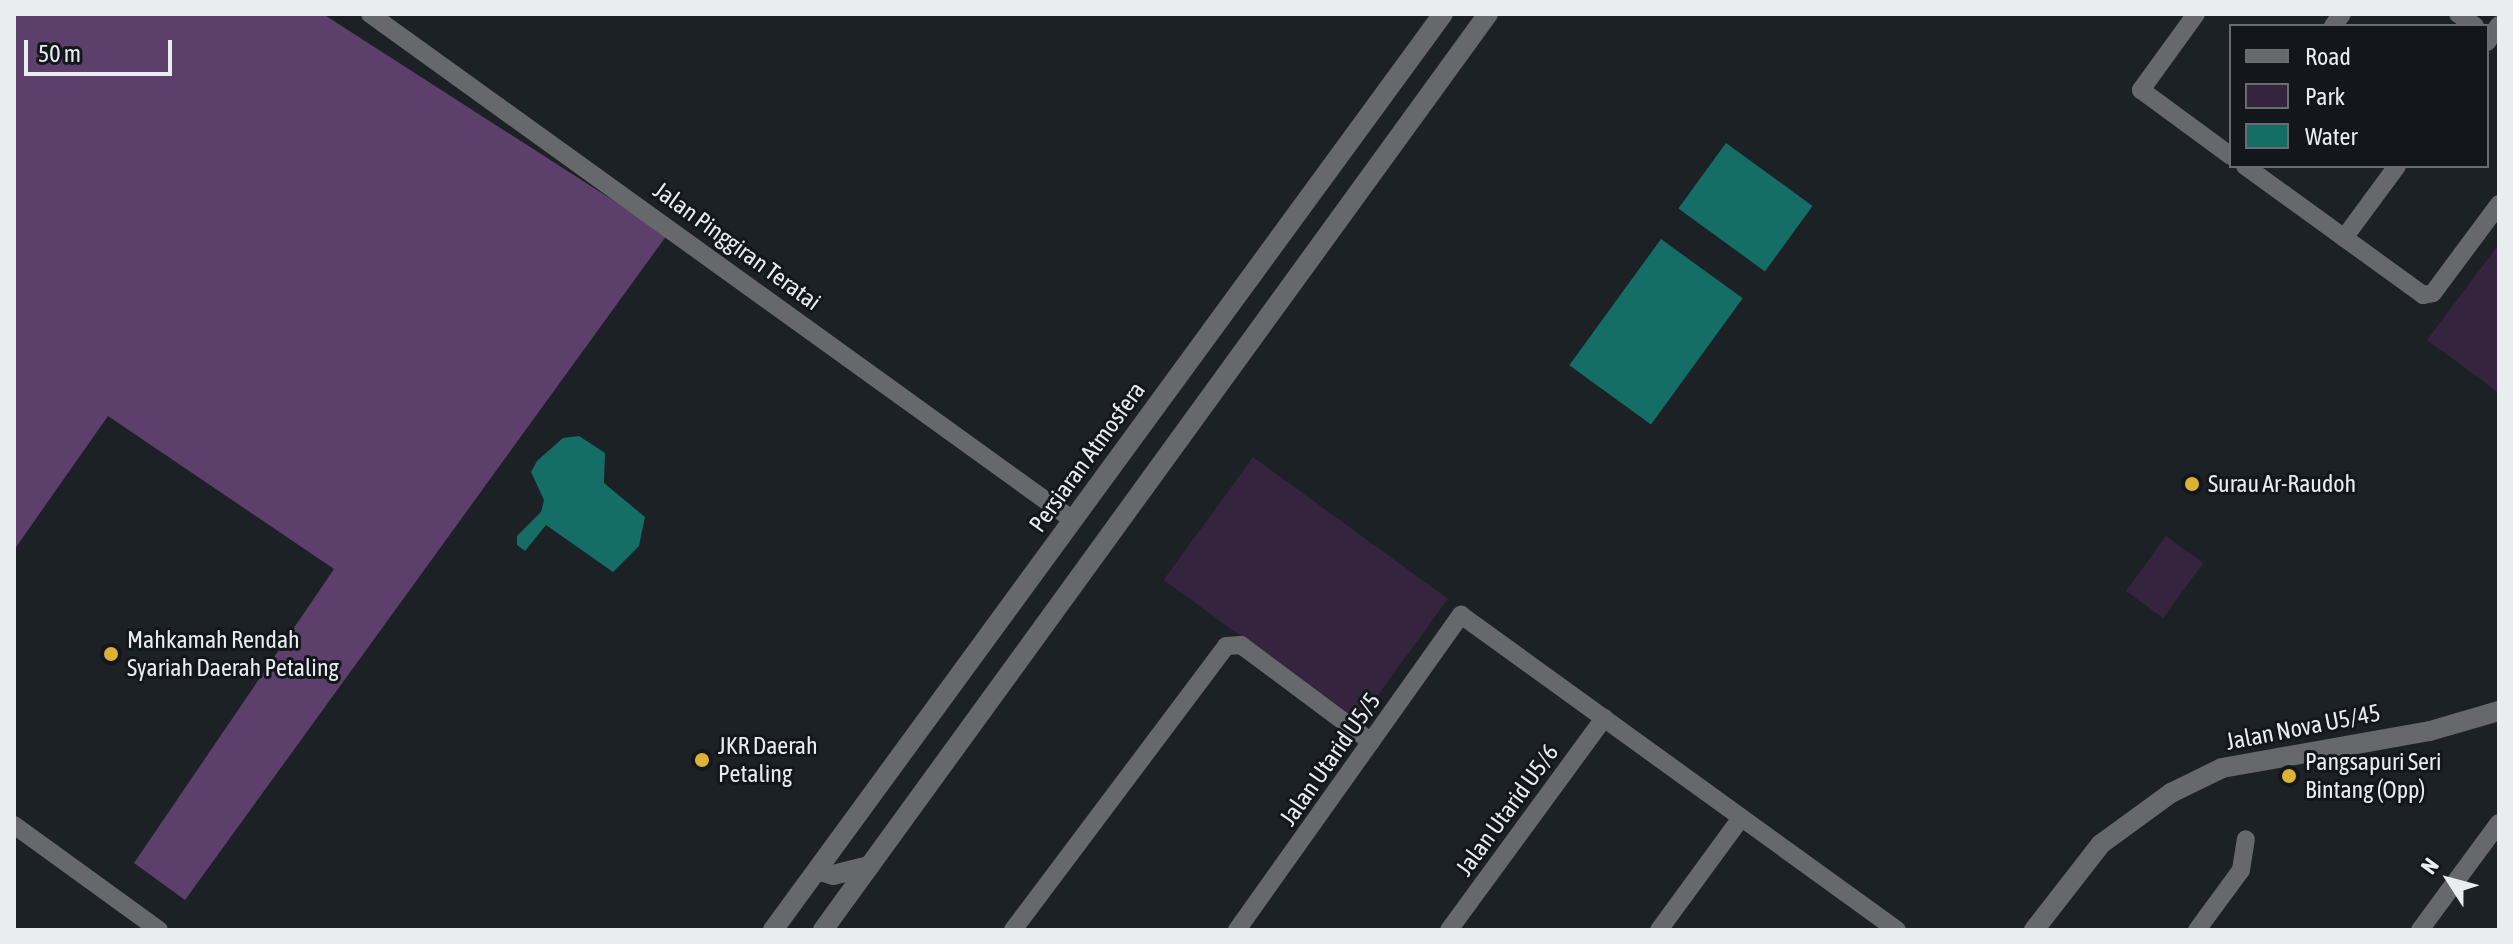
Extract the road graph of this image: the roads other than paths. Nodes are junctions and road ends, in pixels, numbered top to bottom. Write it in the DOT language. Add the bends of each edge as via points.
graph roads {
  1 [pos="370,14"];
  2 [pos="1443,14"];
  3 [pos="1488,14"];
  4 [pos="2196,14"];
  5 [pos="2229,155"];
  6 [pos="2248,168"];
  7 [pos="2396,168"];
  8 [pos="2499,204"];
  9 [pos="2344,238"];
  10 [pos="1073,520"];
  11 [pos="2499,711"];
  12 [pos="1604,718"];
  13 [pos="1371,742"];
  14 [pos="1741,818"];
  15 [pos="2499,823"];
  16 [pos="14,825"];
  17 [pos="2246,839"];
  18 [pos="835,846"];
  19 [pos="870,866"];
  20 [pos="817,870"];
  21 [pos="843,872"];
  22 [pos="846,898"];
  23 [pos="1889,928"];
  24 [pos="159,930"];
  25 [pos="773,930"];
  26 [pos="823,930"];
  27 [pos="1013,930"];
  28 [pos="1237,930"];
  29 [pos="1449,930"];
  30 [pos="1659,930"];
  31 [pos="2034,930"];
  32 [pos="2197,930"];
  33 [pos="2420,930"];
  1 -- 10 [label="street, Jalan Pinggiran Teratai"];
  2 -- 10 [label="street, Persiaran Atmosfera"];
  3 -- 19 [label="street"];
  4 -- 5 [label="street" via="2141,90"];
  6 -- 9 [label="street"];
  7 -- 9 [label="street"];
  8 -- 9 [label="street" via="2433,293 2423,295"];
  10 -- 18 [label="street, Persiaran Atmosfera"];
  11 -- 31 [label="street, Jalan Nova U5/45" via="2430,731 2222,768 2171,793 2101,844"];
  12 -- 13 [label="street, Jalan Utarid U5/5" via="1461,615"];
  12 -- 14 [label="street"];
  12 -- 29 [label="street, Jalan Utarid U5/6"];
  13 -- 27 [label="street" via="1241,645 1226,646"];
  13 -- 28 [label="street, Jalan Utarid U5/5"];
  14 -- 23 [label="street"];
  14 -- 30 [label="street"];
  15 -- 33 [label="street"];
  16 -- 24 [label="street"];
  17 -- 32 [label="street" via="2241,870"];
  18 -- 20 [label="street, Persiaran Atmosfera"];
  18 -- 21 [label="street"];
  19 -- 21 [label="street"];
  19 -- 22 [label="street"];
  20 -- 21 [label="street"];
  20 -- 25 [label="street, Persiaran Atmosfera"];
  21 -- 22 [label="street"];
  22 -- 26 [label="street"];
}
